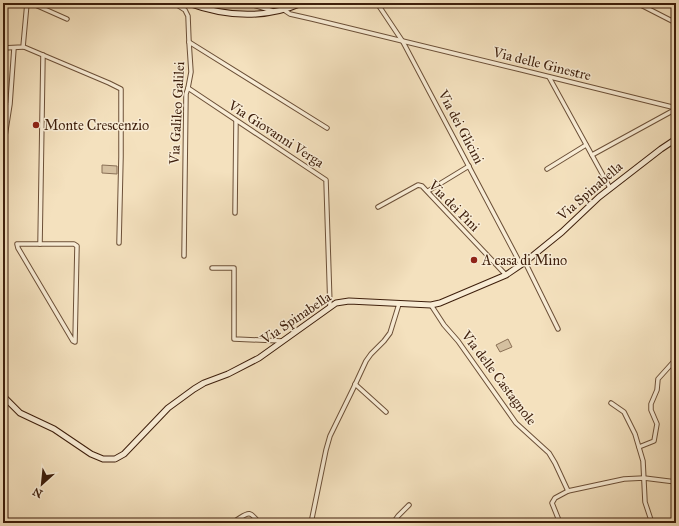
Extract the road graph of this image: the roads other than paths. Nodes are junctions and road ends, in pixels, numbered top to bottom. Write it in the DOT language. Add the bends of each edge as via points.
graph roads {
  1 [pos="27,3"];
  2 [pos="31,3"];
  3 [pos="174,3"];
  4 [pos="188,3"];
  5 [pos="247,3"];
  6 [pos="302,3"];
  7 [pos="377,3"];
  8 [pos="637,3"];
  9 [pos="284,10"];
  10 [pos="275,12"];
  11 [pos="67,19"];
  12 [pos="676,23"];
  13 [pos="189,42"];
  14 [pos="403,42"];
  15 [pos="24,47"];
  16 [pos="3,48"];
  17 [pos="14,48"];
  18 [pos="43,55"];
  19 [pos="549,77"];
  20 [pos="188,88"];
  21 [pos="676,109"];
  22 [pos="236,121"];
  23 [pos="327,128"];
  24 [pos="676,139"];
  25 [pos="586,145"];
  26 [pos="3,148"];
  27 [pos="592,155"];
  28 [pos="469,166"];
  29 [pos="547,169"];
  30 [pos="610,188"];
  31 [pos="428,191"];
  32 [pos="378,206"];
  33 [pos="235,213"];
  34 [pos="119,242"];
  35 [pos="40,244"];
  36 [pos="184,256"];
  37 [pos="523,264"];
  38 [pos="212,268"];
  39 [pos="506,275"];
  40 [pos="399,304"];
  41 [pos="431,305"];
  42 [pos="330,306"];
  43 [pos="558,329"];
  44 [pos="282,341"];
  45 [pos="676,359"];
  46 [pos="355,384"];
  47 [pos="3,396"];
  48 [pos="611,403"];
  49 [pos="386,412"];
  50 [pos="639,447"];
  51 [pos="644,478"];
  52 [pos="676,482"];
  53 [pos="568,491"];
  54 [pos="409,506"];
  55 [pos="236,521"];
  56 [pos="259,523"];
  57 [pos="311,523"];
  58 [pos="393,523"];
  59 [pos="560,523"];
  60 [pos="652,523"];
  1 -- 15 [label="street"];
  2 -- 11 [label="street"];
  3 -- 13 [label="street, Via Galileo Galilei" via="188,14"];
  4 -- 10 [label="street" via="232,14 254,15"];
  5 -- 10 [label="street"];
  6 -- 9 [label="street"];
  7 -- 14 [label="street, Via dei Glicini"];
  8 -- 12 [label="street"];
  9 -- 10 [label="street"];
  9 -- 14 [label="street, Via delle Ginestre" via="290,14"];
  13 -- 20 [label="street, Via Galileo Galilei" via="191,72"];
  13 -- 23 [label="street"];
  14 -- 19 [label="street, Via delle Ginestre"];
  14 -- 28 [label="street, Via dei Glicini"];
  15 -- 17 [label="street"];
  15 -- 18 [label="street"];
  16 -- 17 [label="street"];
  17 -- 26 [label="street" via="10,104"];
  18 -- 34 [label="street" via="121,89"];
  18 -- 35 [label="street"];
  19 -- 21 [label="street, Via delle Ginestre"];
  19 -- 25 [label="street"];
  20 -- 22 [label="street, Via Giovanni Verga"];
  20 -- 36 [label="street, Via Galileo Galilei"];
  21 -- 27 [label="street"];
  22 -- 33 [label="street"];
  22 -- 42 [label="street, Via Giovanni Verga" via="326,180"];
  24 -- 30 [label="street, Via Spinabella"];
  25 -- 27 [label="street"];
  25 -- 29 [label="street"];
  27 -- 30 [label="street"];
  28 -- 31 [label="street"];
  28 -- 37 [label="street, Via dei Glicini"];
  30 -- 37 [label="street, Via Spinabella"];
  31 -- 32 [label="street, Via dei Pini" via="418,185"];
  31 -- 39 [label="street, Via dei Pini"];
  35 -- 35 [label="street" via="17,246 72,341 75,342 78,246"];
  37 -- 39 [label="street, Via Spinabella"];
  37 -- 43 [label="street, Via dei Glicini"];
  38 -- 44 [label="street" via="234,268 234,339"];
  39 -- 41 [label="street, Via Spinabella"];
  40 -- 41 [label="street, Via Spinabella"];
  40 -- 42 [label="street, Via Spinabella" via="346,301"];
  40 -- 46 [label="street" via="390,333 368,357"];
  41 -- 53 [label="street, Via delle Castagnole" via="516,423 549,453"];
  42 -- 44 [label="street, Via Spinabella"];
  44 -- 47 [label="street, Via Spinabella" via="252,362 194,389 168,408 124,454 115,459 103,459 91,454 57,431 19,412"];
  45 -- 50 [label="street" via="658,379 657,390 651,403 657,424 654,441"];
  46 -- 49 [label="street"];
  46 -- 57 [label="street" via="329,439"];
  48 -- 50 [label="street" via="624,412"];
  50 -- 51 [label="street"];
  51 -- 52 [label="street"];
  51 -- 53 [label="street" via="624,479"];
  51 -- 60 [label="street" via="644,496"];
  53 -- 59 [label="street" via="552,502"];
  54 -- 58 [label="street"];
  55 -- 56 [label="street" via="246,514 251,514"];
}
